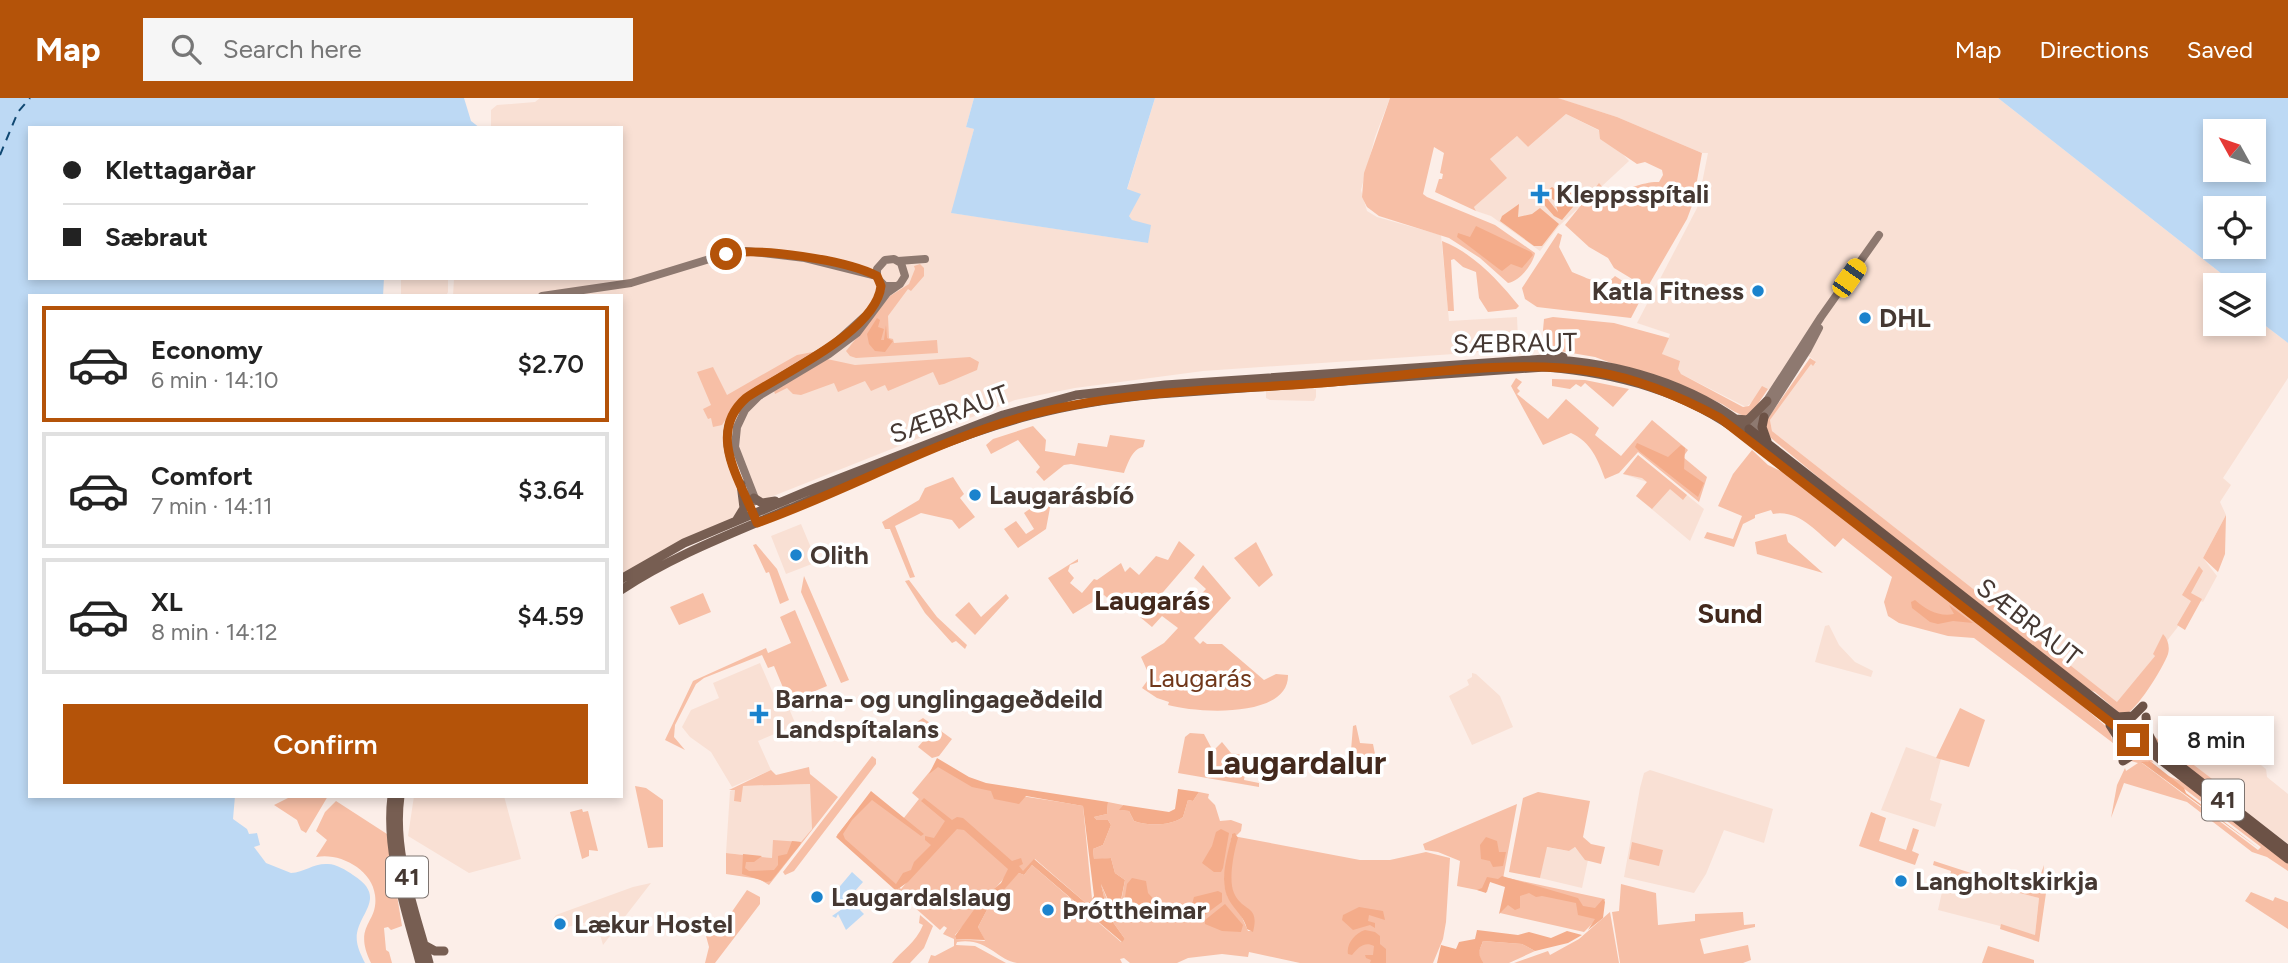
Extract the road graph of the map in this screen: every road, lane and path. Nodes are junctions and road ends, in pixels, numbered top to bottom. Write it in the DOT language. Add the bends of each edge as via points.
graph roads {
  1 [pos="1879,235"];
  2 [pos="898,261"];
  3 [pos="845,266"];
  4 [pos="878,266"];
  5 [pos="905,276"];
  6 [pos="878,278"];
  7 [pos="896,286"];
  8 [pos="556,294"];
  9 [pos="1830,306"];
  10 [pos="1543,345"];
  11 [pos="1598,364"];
  12 [pos="1767,401"];
  13 [pos="1764,417"];
  14 [pos="1735,419"];
  15 [pos="1749,435"];
  16 [pos="1775,450"];
  17 [pos="741,484"];
  18 [pos="806,492"];
  19 [pos="754,498"];
  20 [pos="758,517"];
  21 [pos="735,522"];
  22 [pos="623,578"];
  23 [pos="623,589"];
  24 [pos="2143,706"];
  25 [pos="2110,717"];
  26 [pos="2146,717"];
  27 [pos="2118,751"];
  28 [pos="2154,752"];
  29 [pos="2123,761"];
  30 [pos="392,798"];
  31 [pos="400,798"];
  32 [pos="2288,850"];
  33 [pos="2288,859"];
  34 [pos="424,945"];
  35 [pos="420,963"];
  36 [pos="431,963"];
  1 -- 9 [label="main road"];
  2 -- 4 [label="main road" via="889,259"];
  2 -- 5 [label="main road"];
  2 -- 5 [label="main road" via="925,259"];
  3 -- 4 [label="main road"];
  3 -- 6 [label="main road"];
  3 -- 8 [label="main road" via="736,252 631,283"];
  4 -- 6 [label="main road"];
  5 -- 7 [label="main road"];
  6 -- 7 [label="main road" via="888,287"];
  6 -- 17 [label="main road" via="879,294 849,333 746,398 736,410 725,441"];
  7 -- 19 [label="main road" via="851,338 744,410 735,447"];
  9 -- 12 [label="main road"];
  9 -- 13 [label="main road"];
  10 -- 11 [label="main road" via="1556,356"];
  11 -- 14 [label="main road, SÆBRAUT / 41" via="1665,383"];
  11 -- 18 [label="main road, SÆBRAUT / 41" via="1539,359 1076,396 1003,415"];
  12 -- 14 [label="main road" via="1748,419"];
  12 -- 15 [label="main road"];
  13 -- 15 [label="main road"];
  13 -- 16 [label="highway" via="1764,435"];
  14 -- 15 [label="main road, SÆBRAUT / 41"];
  15 -- 16 [label="highway, SÆBRAUT / 41"];
  15 -- 20 [label="main road, SÆBRAUT / 41" via="1653,387 1597,372 1545,367 1158,394 1074,405 999,424"];
  15 -- 25 [label="highway, SÆBRAUT / 41"];
  16 -- 25 [label="highway, SÆBRAUT / 41"];
  17 -- 20 [label="main road"];
  17 -- 21 [label="main road" via="744,508"];
  18 -- 19 [label="main road" via="768,504"];
  18 -- 20 [label="main road, SÆBRAUT / 41"];
  19 -- 20 [label="main road"];
  20 -- 21 [label="main road, SÆBRAUT / 41"];
  20 -- 23 [label="main road, SÆBRAUT / 41"];
  21 -- 22 [label="main road, SÆBRAUT / 41" via="684,543"];
  24 -- 25 [label="highway" via="2133,716"];
  25 -- 27 [label="highway"];
  25 -- 28 [label="highway, SÆBRAUT / 41"];
  26 -- 28 [label="highway"];
  28 -- 29 [label="highway" via="2132,753"];
  28 -- 32 [label="highway, SÆBRAUT / 41"];
  28 -- 33 [label="highway, SÆBRAUT / 41"];
  30 -- 35 [label="main road, 41" via="392,843"];
  31 -- 34 [label="main road, 41" via="401,847"];
  34 -- 36 [label="main road, 41"];
  34 -- 36 [label="main road" via="444,951"];
}
